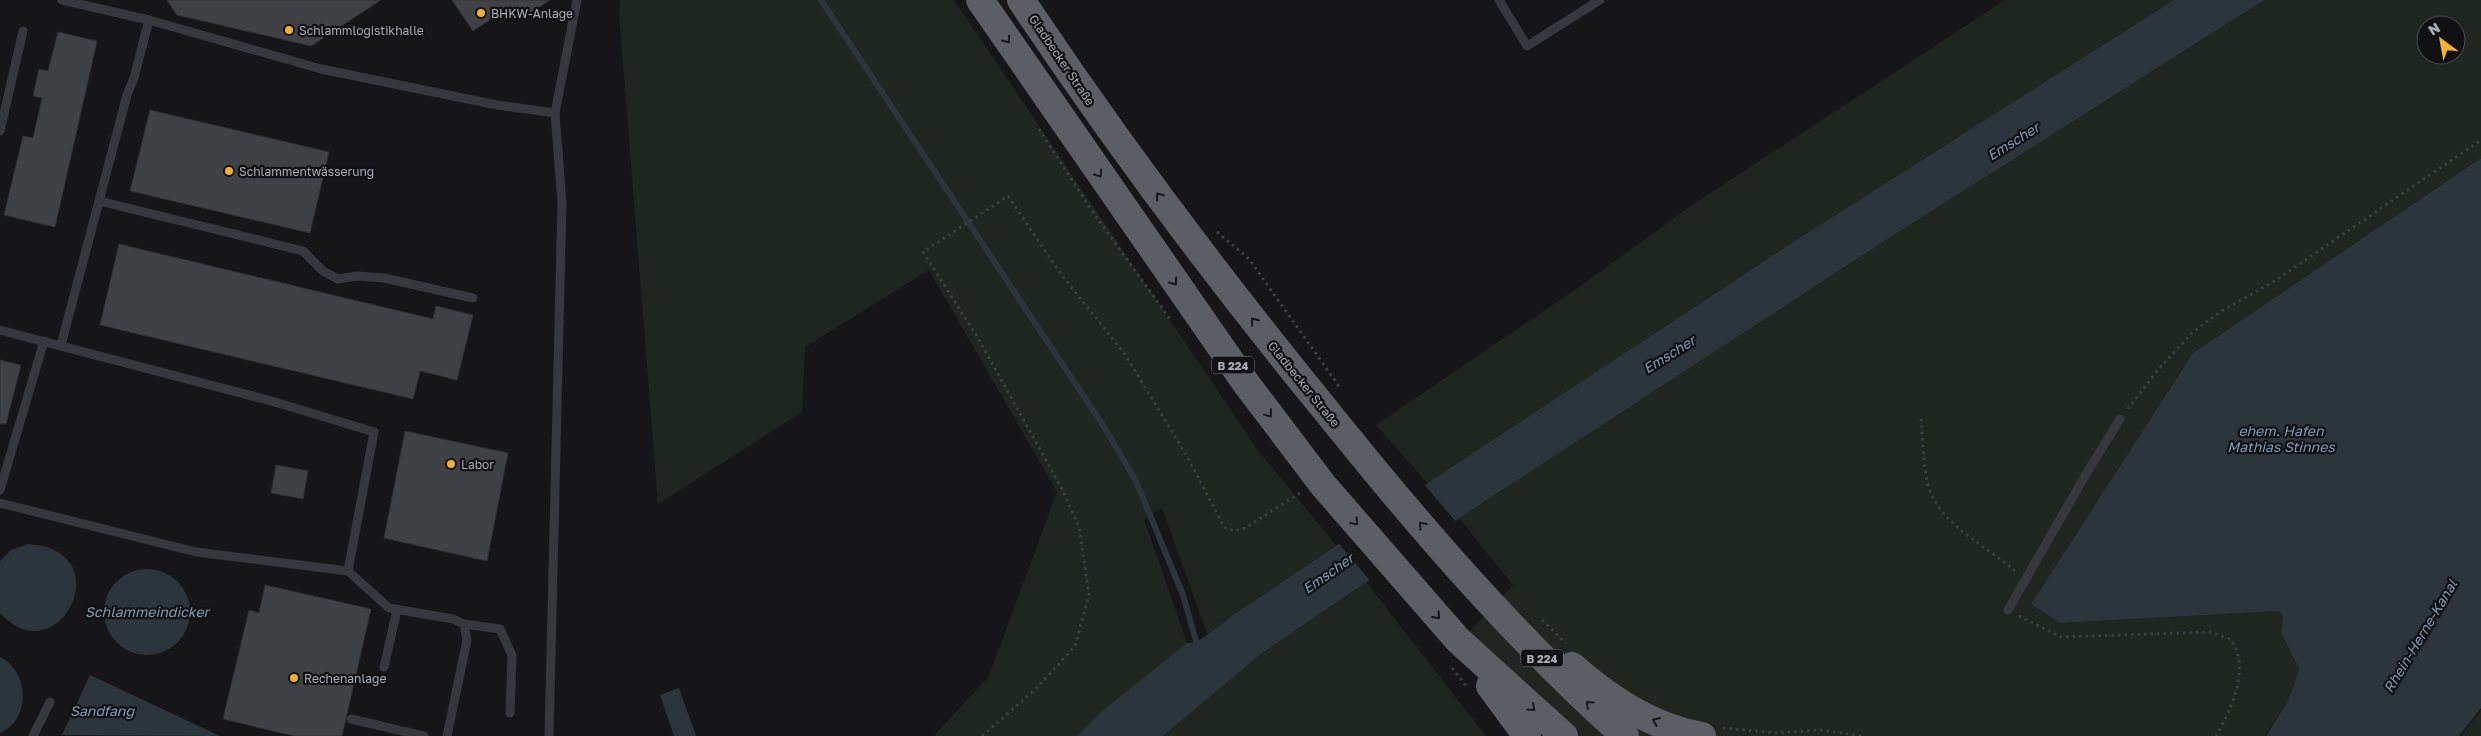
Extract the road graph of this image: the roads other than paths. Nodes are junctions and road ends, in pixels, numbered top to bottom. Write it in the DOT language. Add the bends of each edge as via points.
graph roads {
  1 [pos="62,0"];
  2 [pos="576,0"];
  3 [pos="980,0"];
  4 [pos="1021,0"];
  5 [pos="1499,0"];
  6 [pos="1600,0"];
  7 [pos="150,20"];
  8 [pos="23,31"];
  9 [pos="555,113"];
  10 [pos="0,131"];
  11 [pos="99,201"];
  12 [pos="473,298"];
  13 [pos="0,330"];
  14 [pos="44,341"];
  15 [pos="61,345"];
  16 [pos="2120,420"];
  17 [pos="0,490"];
  18 [pos="0,503"];
  19 [pos="1459,568"];
  20 [pos="348,571"];
  21 [pos="397,610"];
  22 [pos="2008,610"];
  23 [pos="464,624"];
  24 [pos="1452,651"];
  25 [pos="384,667"];
  26 [pos="50,702"];
  27 [pos="510,713"];
  28 [pos="351,719"];
  29 [pos="1712,732"];
  30 [pos="33,736"];
  31 [pos="424,736"];
  32 [pos="447,736"];
  33 [pos="549,736"];
  34 [pos="1527,736"];
  35 [pos="1564,736"];
  36 [pos="1625,736"];
  1 -- 7 [label="lane"];
  2 -- 9 [label="lane"];
  3 -- 24 [label="highway, B 224, one-way" via="1218,343 1311,489 1416,592"];
  19 -- 4 [label="highway, Gladbecker Straße / B 224, one-way" via="1361,454 1188,235"];
  5 -- 6 [label="lane" via="1528,46"];
  7 -- 9 [label="lane" via="321,69 497,105"];
  7 -- 11 [label="lane"];
  8 -- 10 [label="lane"];
  9 -- 33 [label="lane" via="562,203"];
  11 -- 12 [label="lane" via="303,251 323,271 338,279 357,276 384,278"];
  11 -- 15 [label="lane"];
  13 -- 14 [label="lane"];
  14 -- 15 [label="lane"];
  14 -- 17 [label="lane"];
  15 -- 20 [label="lane" via="276,402 374,432"];
  16 -- 22 [label="lane"];
  18 -- 20 [label="lane" via="196,552"];
  29 -- 19 [label="highway, one-way" via="1657,722 1617,701"];
  36 -- 19 [label="highway, Gladbecker Straße / B 224, one-way" via="1573,690"];
  20 -- 21 [label="lane" via="389,608"];
  21 -- 23 [label="lane" via="453,619"];
  21 -- 25 [label="lane"];
  23 -- 27 [label="lane" via="500,630 512,655"];
  23 -- 32 [label="lane" via="467,640"];
  24 -- 34 [label="highway"];
  24 -- 35 [label="highway, B 224, one-way"];
  26 -- 30 [label="lane"];
  28 -- 31 [label="lane"];
}
